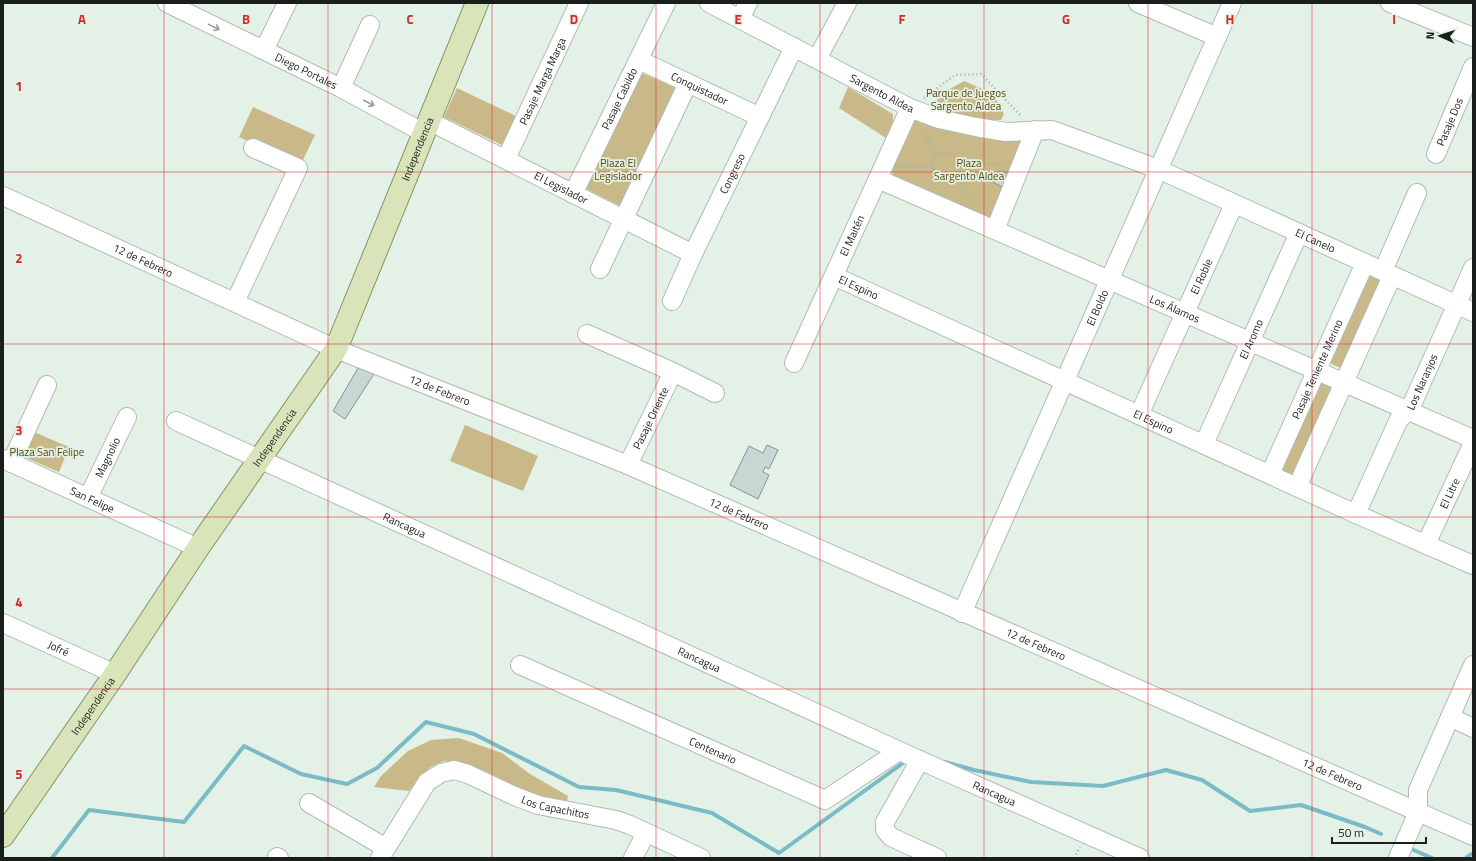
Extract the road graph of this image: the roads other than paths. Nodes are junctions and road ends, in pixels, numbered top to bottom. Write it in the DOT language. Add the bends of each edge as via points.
graph roads {
  1 [pos="167,3"];
  2 [pos="287,3"];
  3 [pos="477,3"];
  4 [pos="579,3"];
  5 [pos="666,3"];
  6 [pos="709,3"];
  7 [pos="748,3"];
  8 [pos="847,3"];
  9 [pos="1138,3"];
  10 [pos="1232,3"];
  11 [pos="1390,3"];
  12 [pos="186,8"];
  13 [pos="740,19"];
  14 [pos="370,25"];
  15 [pos="1217,37"];
  16 [pos="1473,37"];
  17 [pos="794,47"];
  18 [pos="264,50"];
  19 [pos="817,59"];
  20 [pos="639,60"];
  21 [pos="1473,67"];
  22 [pos="688,83"];
  23 [pos="341,88"];
  24 [pos="910,108"];
  25 [pos="760,117"];
  26 [pos="427,127"];
  27 [pos="1035,130"];
  28 [pos="253,148"];
  29 [pos="1436,154"];
  30 [pos="506,159"];
  31 [pos="1158,170"];
  32 [pos="880,173"];
  33 [pos="1417,193"];
  34 [pos="573,194"];
  35 [pos="3,196"];
  36 [pos="1234,204"];
  37 [pos="624,219"];
  38 [pos="995,230"];
  39 [pos="1299,233"];
  40 [pos="693,254"];
  41 [pos="1365,263"];
  42 [pos="1473,268"];
  43 [pos="600,269"];
  44 [pos="1387,273"];
  45 [pos="834,276"];
  46 [pos="1110,280"];
  47 [pos="672,301"];
  48 [pos="235,302"];
  49 [pos="1456,305"];
  50 [pos="1473,312"];
  51 [pos="1185,313"];
  52 [pos="587,334"];
  53 [pos="1250,341"];
  54 [pos="336,349"];
  55 [pos="794,363"];
  56 [pos="1317,370"];
  57 [pos="673,372"];
  58 [pos="1065,381"];
  59 [pos="1344,382"];
  60 [pos="47,385"];
  61 [pos="715,393"];
  62 [pos="1409,411"];
  63 [pos="1139,415"];
  64 [pos="127,416"];
  65 [pos="176,421"];
  66 [pos="1473,438"];
  67 [pos="1473,443"];
  68 [pos="1204,444"];
  69 [pos="260,459"];
  70 [pos="7,461"];
  71 [pos="628,465"];
  72 [pos="1270,474"];
  73 [pos="1297,487"];
  74 [pos="88,498"];
  75 [pos="1356,514"];
  76 [pos="189,544"];
  77 [pos="1426,544"];
  78 [pos="1473,565"];
  79 [pos="962,613"];
  80 [pos="3,623"];
  81 [pos="520,665"];
  82 [pos="1473,665"];
  83 [pos="115,674"];
  84 [pos="1450,717"];
  85 [pos="1473,728"];
  86 [pos="911,756"];
  87 [pos="309,803"];
  88 [pos="1418,812"];
  89 [pos="646,833"];
  90 [pos="3,836"];
  91 [pos="1473,836"];
  92 [pos="383,853"];
  93 [pos="633,858"];
  94 [pos="701,858"];
  95 [pos="937,858"];
  96 [pos="1140,858"];
  97 [pos="1398,858"];
  1 -- 12 [label="street, Diego Portales"];
  2 -- 18 [label="street"];
  3 -- 26 [label="main road, Independencia"];
  4 -- 30 [label="street, Pasaje Marga Marga"];
  5 -- 20 [label="street, Pasaje Cabildo"];
  6 -- 13 [label="street, Sargento Aldea"];
  7 -- 13 [label="street"];
  8 -- 19 [label="street"];
  9 -- 15 [label="street"];
  10 -- 15 [label="street, El Boldo"];
  11 -- 16 [label="street"];
  12 -- 18 [label="street, Diego Portales, one-way"];
  13 -- 17 [label="street, Sargento Aldea"];
  14 -- 23 [label="street"];
  15 -- 31 [label="street, El Boldo"];
  17 -- 19 [label="street, Sargento Aldea"];
  17 -- 25 [label="street, Congreso"];
  18 -- 23 [label="street, Diego Portales"];
  19 -- 24 [label="street, Sargento Aldea"];
  20 -- 22 [label="street, Conquistador"];
  20 -- 34 [label="street, Pasaje Cabildo"];
  21 -- 29 [label="street, Pasaje Dos"];
  22 -- 25 [label="street, Conquistador"];
  22 -- 37 [label="street"];
  23 -- 26 [label="street, Diego Portales, one-way"];
  24 -- 27 [label="street, Sargento Aldea" via="939,119 976,127 1006,132"];
  24 -- 32 [label="street, El Maitén"];
  25 -- 40 [label="street, Congreso"];
  26 -- 30 [label="street, El Legislador"];
  26 -- 54 [label="main road, Independencia"];
  27 -- 31 [label="street, Sargento Aldea" via="1052,130"];
  27 -- 38 [label="street"];
  28 -- 48 [label="street" via="298,168"];
  30 -- 34 [label="street, El Legislador"];
  31 -- 36 [label="street, El Canelo"];
  31 -- 46 [label="street, El Boldo"];
  32 -- 38 [label="street, Los Álamos"];
  32 -- 45 [label="street, El Maitén"];
  33 -- 44 [label="street"];
  34 -- 37 [label="street, El Legislador"];
  35 -- 48 [label="street, 12 de Febrero"];
  36 -- 39 [label="street, El Canelo"];
  36 -- 51 [label="street, El Roble"];
  37 -- 40 [label="street, El Legislador"];
  37 -- 43 [label="street"];
  38 -- 46 [label="street, Los Álamos"];
  39 -- 41 [label="street, El Canelo"];
  39 -- 53 [label="street, El Aromo"];
  40 -- 47 [label="street, Congreso"];
  41 -- 44 [label="street, El Canelo"];
  41 -- 56 [label="street, Pasaje Teniente Merino"];
  42 -- 49 [label="street, Los Naranjos"];
  44 -- 49 [label="street, El Canelo"];
  44 -- 59 [label="street"];
  45 -- 55 [label="street, El Maitén"];
  45 -- 58 [label="street, El Espino"];
  46 -- 51 [label="street, Los Álamos"];
  46 -- 58 [label="street, El Boldo"];
  48 -- 54 [label="street, 12 de Febrero"];
  49 -- 50 [label="street, El Canelo"];
  49 -- 62 [label="street, Los Naranjos"];
  51 -- 53 [label="street, Los Álamos"];
  51 -- 63 [label="street, El Roble"];
  52 -- 57 [label="street"];
  53 -- 56 [label="street, Los Álamos"];
  53 -- 68 [label="street, El Aromo"];
  54 -- 69 [label="main road, Independencia"];
  54 -- 71 [label="street, 12 de Febrero"];
  56 -- 59 [label="street, Los Álamos"];
  56 -- 72 [label="street, Pasaje Teniente Merino"];
  57 -- 61 [label="street"];
  57 -- 71 [label="street, Pasaje Oriente"];
  58 -- 63 [label="street, El Espino"];
  58 -- 79 [label="street, El Boldo"];
  59 -- 62 [label="street, Los Álamos"];
  59 -- 73 [label="street"];
  60 -- 70 [label="street"];
  62 -- 66 [label="street, Los Álamos"];
  62 -- 75 [label="street, Los Naranjos" via="1399,419"];
  63 -- 68 [label="street, El Espino"];
  64 -- 74 [label="street, Magnolio"];
  65 -- 69 [label="street, Rancagua"];
  67 -- 77 [label="street, El Litre"];
  68 -- 72 [label="street, El Espino"];
  69 -- 76 [label="main road, Independencia"];
  69 -- 86 [label="street, Rancagua"];
  70 -- 74 [label="street, San Felipe"];
  71 -- 79 [label="street, 12 de Febrero"];
  72 -- 73 [label="street, El Espino"];
  73 -- 75 [label="street, El Espino"];
  74 -- 76 [label="street, San Felipe"];
  75 -- 77 [label="street, El Espino"];
  76 -- 83 [label="main road, Independencia"];
  77 -- 78 [label="street, El Espino"];
  79 -- 88 [label="street, 12 de Febrero"];
  80 -- 83 [label="street, Jofré"];
  81 -- 86 [label="street, Centenario" via="825,800"];
  82 -- 84 [label="street"];
  83 -- 90 [label="main road, Independencia"];
  84 -- 85 [label="street"];
  84 -- 88 [label="street" via="1418,790"];
  86 -- 95 [label="street" via="885,822 885,830 891,837"];
  86 -- 96 [label="street, Rancagua"];
  87 -- 92 [label="street"];
  88 -- 91 [label="street, 12 de Febrero"];
  88 -- 97 [label="street"];
  89 -- 92 [label="street, Los Capachitos" via="616,820 538,805 462,771 454,770 441,773 427,782"];
  89 -- 93 [label="street"];
  89 -- 94 [label="street, Los Capachitos"];
}
